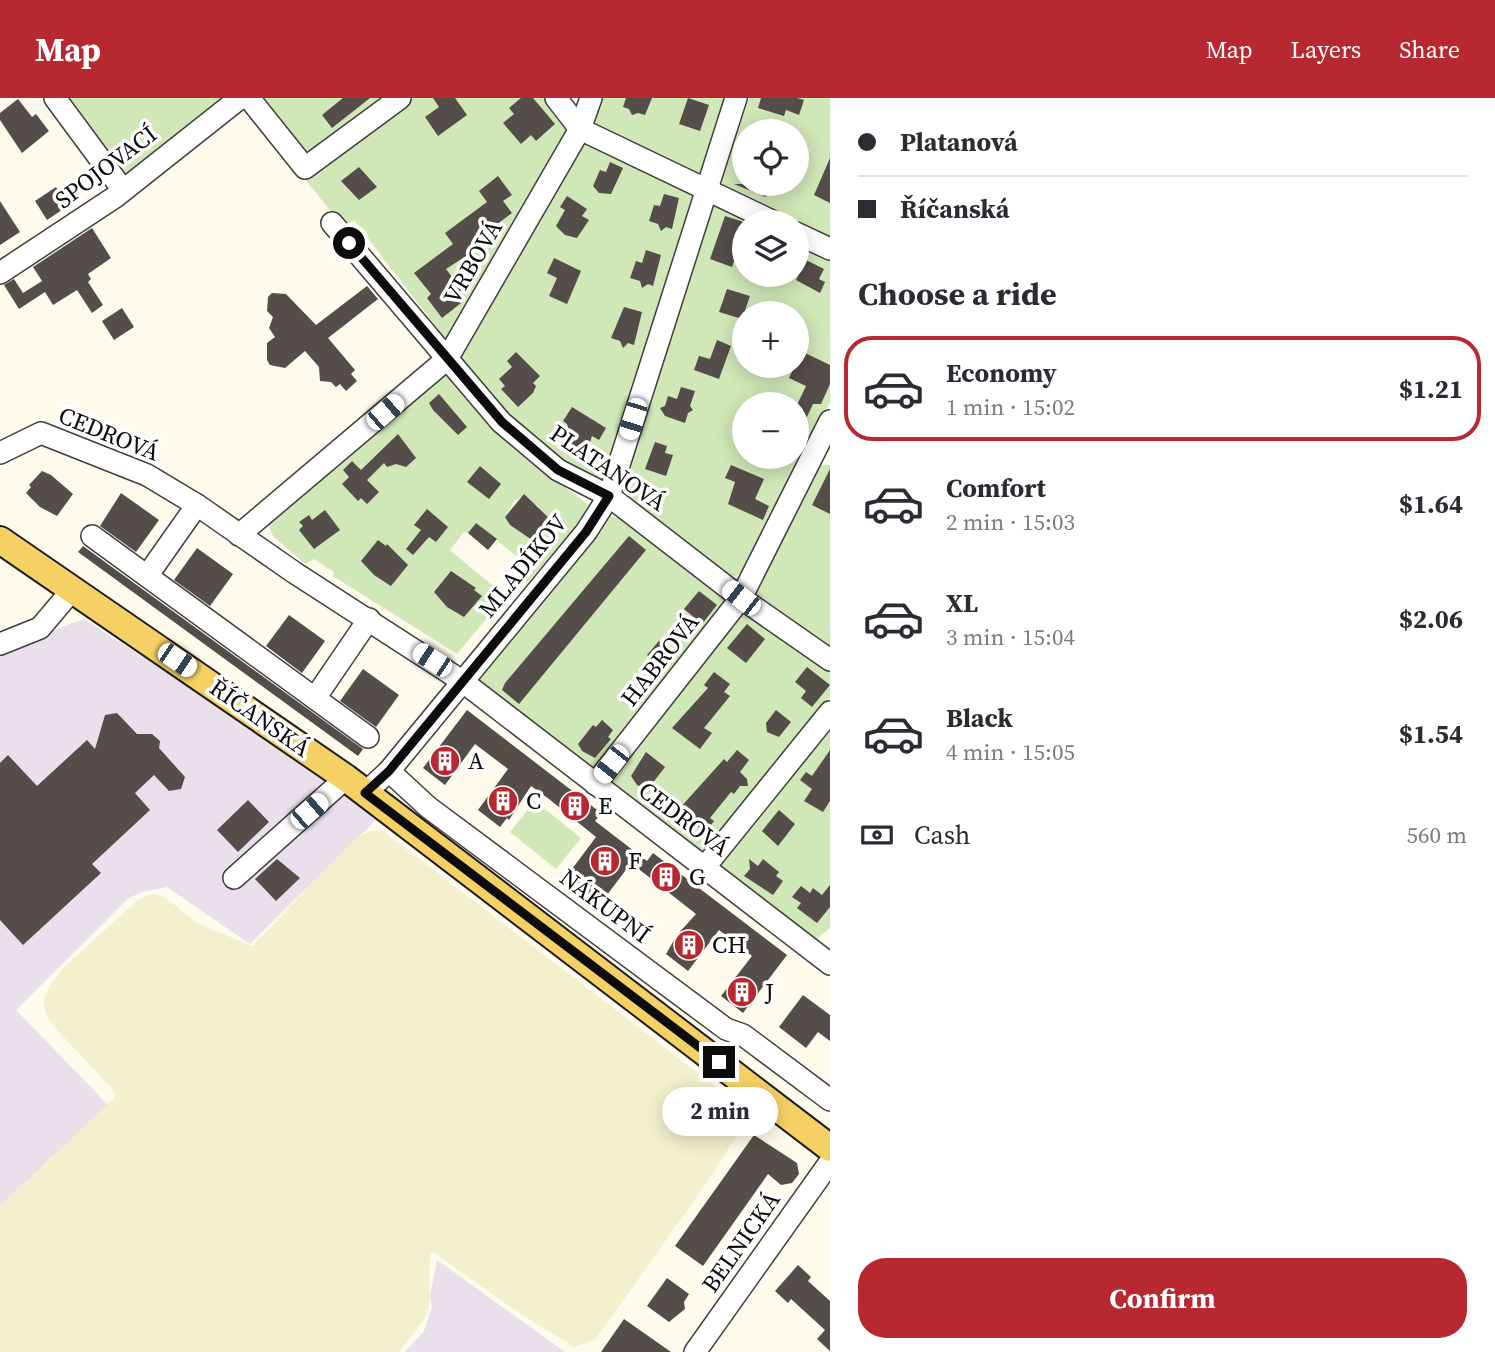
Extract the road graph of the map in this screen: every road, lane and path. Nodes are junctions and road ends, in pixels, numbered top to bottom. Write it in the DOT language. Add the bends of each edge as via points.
graph roads {
  1 [pos="55,98"];
  2 [pos="240,98"];
  3 [pos="248,98"];
  4 [pos="400,98"];
  5 [pos="556,98"];
  6 [pos="591,98"];
  7 [pos="736,98"];
  8 [pos="580,129"];
  9 [pos="705,189"];
  10 [pos="123,190"];
  11 [pos="749,210"];
  12 [pos="332,223"];
  13 [pos="809,239"];
  14 [pos="830,249"];
  15 [pos="0,273"];
  16 [pos="447,359"];
  17 [pos="830,421"];
  18 [pos="0,453"];
  19 [pos="822,454"];
  20 [pos="609,496"];
  21 [pos="197,505"];
  22 [pos="92,536"];
  23 [pos="239,536"];
  24 [pos="0,540"];
  25 [pos="146,576"];
  26 [pos="73,589"];
  27 [pos="741,598"];
  28 [pos="369,619"];
  29 [pos="0,644"];
  30 [pos="830,660"];
  31 [pos="462,681"];
  32 [pos="315,698"];
  33 [pos="830,712"];
  34 [pos="368,737"];
  35 [pos="389,771"];
  36 [pos="595,784"];
  37 [pos="356,786"];
  38 [pos="704,868"];
  39 [pos="234,877"];
  40 [pos="826,953"];
  41 [pos="830,1100"];
  42 [pos="830,1148"];
  43 [pos="830,1162"];
  44 [pos="695,1352"];
  1 -- 10 [label="street"];
  2 -- 10 [label="street, SPOJOVACÍ"];
  3 -- 4 [label="street" via="305,168"];
  5 -- 8 [label="street"];
  6 -- 8 [label="street, VRBOVÁ"];
  7 -- 9 [label="street, MLADÍKOV"];
  8 -- 9 [label="street"];
  8 -- 16 [label="street, VRBOVÁ"];
  9 -- 11 [label="street"];
  9 -- 20 [label="street, MLADÍKOV"];
  10 -- 15 [label="street, SPOJOVACÍ"];
  12 -- 16 [label="street, PLATANOVÁ"];
  13 -- 14 [label="street"];
  16 -- 20 [label="street, PLATANOVÁ" via="520,438 558,470"];
  16 -- 23 [label="street, VRBOVÁ"];
  17 -- 19 [label="street, HABROVÁ"];
  18 -- 21 [label="street, CEDROVÁ" via="41,433 147,475"];
  19 -- 27 [label="street, HABROVÁ"];
  20 -- 27 [label="street, PLATANOVÁ"];
  20 -- 31 [label="street, MLADÍKOV" via="586,532"];
  21 -- 23 [label="street, CEDROVÁ"];
  21 -- 25 [label="street"];
  22 -- 25 [label="street"];
  23 -- 28 [label="street, CEDROVÁ"];
  24 -- 26 [label="main road, ŘÍČANSKÁ"];
  25 -- 32 [label="street"];
  26 -- 29 [label="street" via="40,628"];
  26 -- 37 [label="main road, ŘÍČANSKÁ"];
  27 -- 30 [label="street, PLATANOVÁ"];
  27 -- 36 [label="street, HABROVÁ"];
  28 -- 31 [label="street, CEDROVÁ"];
  28 -- 32 [label="street"];
  31 -- 35 [label="street, MLADÍKOV"];
  31 -- 36 [label="street, CEDROVÁ"];
  32 -- 34 [label="street"];
  33 -- 38 [label="street"];
  35 -- 37 [label="street, MLADÍKOV"];
  35 -- 41 [label="street, NÁKUPNÍ" via="428,807 726,1030 743,1035"];
  36 -- 38 [label="street, CEDROVÁ"];
  37 -- 39 [label="street"];
  37 -- 42 [label="main road, ŘÍČANSKÁ"];
  38 -- 40 [label="street, CEDROVÁ"];
  43 -- 44 [label="street, BELNICKÁ"];
}
